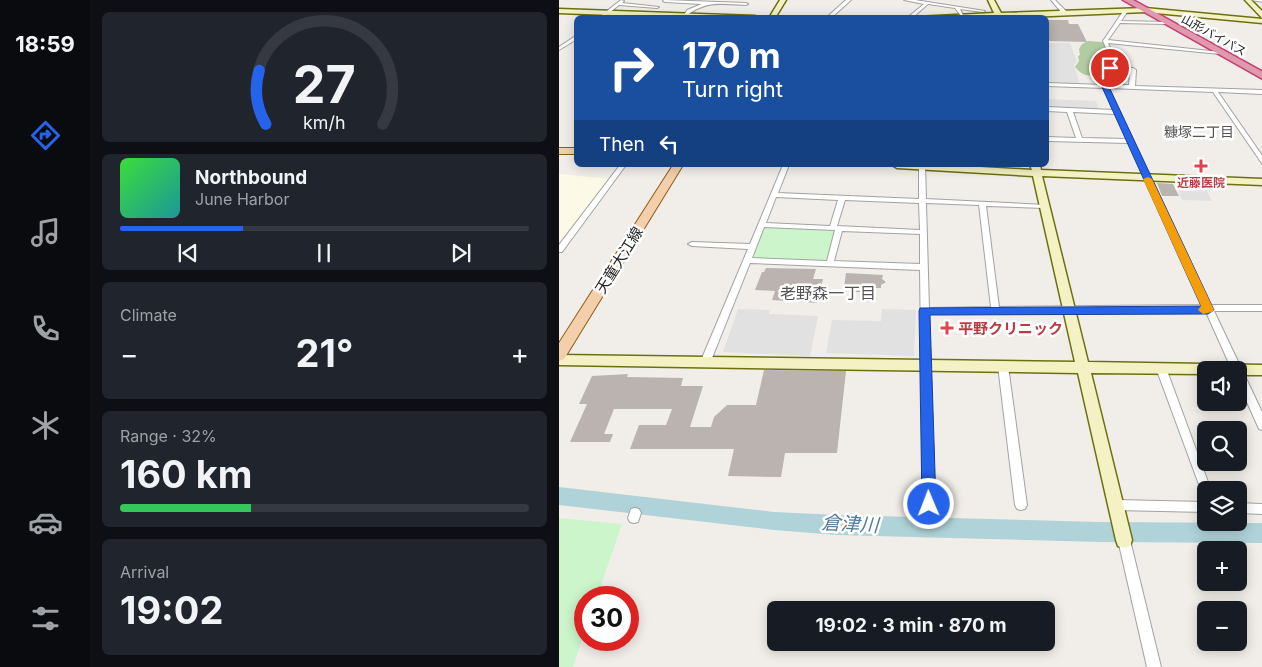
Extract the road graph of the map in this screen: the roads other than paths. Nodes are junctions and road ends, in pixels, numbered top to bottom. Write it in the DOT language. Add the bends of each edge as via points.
graph roads {
  1 [pos="623,0"];
  2 [pos="783,0"];
  3 [pos="849,0"];
  4 [pos="906,0"];
  5 [pos="991,0"];
  6 [pos="1053,0"];
  7 [pos="1127,0"];
  8 [pos="1135,0"];
  9 [pos="1248,0"];
  10 [pos="1253,0"];
  11 [pos="665,1"];
  12 [pos="1262,1"];
  13 [pos="747,2"];
  14 [pos="926,2"];
  15 [pos="707,3"];
  16 [pos="618,4"];
  17 [pos="657,7"];
  18 [pos="957,7"];
  19 [pos="1148,10"];
  20 [pos="559,11"];
  21 [pos="983,11"];
  22 [pos="1126,11"];
  23 [pos="1064,12"];
  24 [pos="607,13"];
  25 [pos="604,15"];
  26 [pos="686,15"];
  27 [pos="737,15"];
  28 [pos="774,15"];
  29 [pos="832,15"];
  30 [pos="911,15"];
  31 [pos="961,15"];
  32 [pos="998,15"];
  33 [pos="1015,15"];
  34 [pos="1262,17"];
  35 [pos="1262,21"];
  36 [pos="1118,22"];
  37 [pos="1167,23"];
  38 [pos="574,38"];
  39 [pos="1105,41"];
  40 [pos="559,49"];
  41 [pos="1220,53"];
  42 [pos="1110,68"];
  43 [pos="1262,72"];
  44 [pos="1262,76"];
  45 [pos="1049,84"];
  46 [pos="1106,87"];
  47 [pos="1132,88"];
  48 [pos="1215,91"];
  49 [pos="1262,92"];
  50 [pos="1049,109"];
  51 [pos="1069,110"];
  52 [pos="1117,112"];
  53 [pos="1049,138"];
  54 [pos="1080,140"];
  55 [pos="1131,142"];
  56 [pos="559,151"];
  57 [pos="574,152"];
  58 [pos="1262,164"];
  59 [pos="621,167"];
  60 [pos="677,167"];
  61 [pos="785,167"];
  62 [pos="922,167"];
  63 [pos="960,167"];
  64 [pos="1036,169"];
  65 [pos="1147,177"];
  66 [pos="1262,182"];
  67 [pos="774,195"];
  68 [pos="842,198"];
  69 [pos="922,201"];
  70 [pos="982,204"];
  71 [pos="1044,206"];
  72 [pos="763,225"];
  73 [pos="836,228"];
  74 [pos="922,232"];
  75 [pos="692,244"];
  76 [pos="753,247"];
  77 [pos="559,250"];
  78 [pos="748,260"];
  79 [pos="830,264"];
  80 [pos="923,267"];
  81 [pos="1262,308"];
  82 [pos="995,309"];
  83 [pos="1069,309"];
  84 [pos="1208,310"];
  85 [pos="924,311"];
  86 [pos="559,355"];
  87 [pos="559,360"];
  88 [pos="1232,361"];
  89 [pos="705,363"];
  90 [pos="926,366"];
  91 [pos="1003,366"];
  92 [pos="1082,366"];
  93 [pos="1161,368"];
  94 [pos="1197,369"];
  95 [pos="1262,370"];
  96 [pos="1247,371"];
  97 [pos="1247,393"];
  98 [pos="1262,426"];
  99 [pos="1203,481"];
  100 [pos="929,504"];
  101 [pos="1021,505"];
  102 [pos="1197,507"];
  103 [pos="1116,508"];
  104 [pos="1247,508"];
  105 [pos="1262,509"];
  106 [pos="1124,540"];
  107 [pos="1154,667"];
  1 -- 16 [label="street"];
  2 -- 28 [label="street"];
  3 -- 29 [label="street"];
  4 -- 14 [label="street"];
  5 -- 32 [label="street"];
  6 -- 23 [label="street"];
  7 -- 19 [label="highway, 山形バイパス"];
  8 -- 19 [label="highway, 山形バイパス"];
  9 -- 34 [label="street"];
  10 -- 12 [label="street"];
  11 -- 15 [label="street"];
  13 -- 15 [label="street"];
  13 -- 27 [label="street"];
  14 -- 18 [label="street"];
  14 -- 30 [label="street"];
  15 -- 26 [label="street"];
  16 -- 17 [label="street"];
  16 -- 24 [label="street"];
  18 -- 21 [label="street"];
  18 -- 31 [label="street"];
  19 -- 22 [label="street"];
  19 -- 35 [label="street"];
  19 -- 37 [label="highway, 山形バイパス"];
  19 -- 43 [label="highway, 山形バイパス"];
  20 -- 24 [label="street"];
  22 -- 23 [label="street"];
  22 -- 36 [label="street"];
  23 -- 33 [label="street"];
  24 -- 25 [label="street"];
  24 -- 26 [label="street"];
  36 -- 37 [label="street"];
  36 -- 39 [label="street"];
  37 -- 41 [label="highway, 山形バイパス"];
  38 -- 40 [label="street"];
  39 -- 41 [label="street"];
  39 -- 42 [label="street" via="1112,53"];
  41 -- 44 [label="highway, 山形バイパス"];
  42 -- 46 [label="street"];
  42 -- 47 [label="street" via="1133,70"];
  45 -- 46 [label="street"];
  46 -- 47 [label="street"];
  46 -- 52 [label="street"];
  47 -- 48 [label="street"];
  48 -- 49 [label="street"];
  48 -- 58 [label="street"];
  50 -- 51 [label="street"];
  51 -- 52 [label="street"];
  51 -- 54 [label="street"];
  52 -- 55 [label="street"];
  53 -- 54 [label="street"];
  54 -- 55 [label="street"];
  55 -- 65 [label="street"];
  56 -- 57 [label="main road"];
  59 -- 77 [label="street"];
  60 -- 86 [label="main road, 天童大江線"];
  61 -- 67 [label="street"];
  62 -- 69 [label="street"];
  63 -- 64 [label="street"];
  64 -- 65 [label="street"];
  64 -- 71 [label="street"];
  65 -- 66 [label="street"];
  65 -- 84 [label="street"];
  67 -- 68 [label="street"];
  67 -- 72 [label="street"];
  68 -- 69 [label="street"];
  68 -- 73 [label="street"];
  69 -- 70 [label="street"];
  69 -- 74 [label="street"];
  70 -- 71 [label="street"];
  70 -- 82 [label="street"];
  71 -- 83 [label="street"];
  72 -- 73 [label="street"];
  72 -- 76 [label="street"];
  73 -- 74 [label="street"];
  73 -- 79 [label="street"];
  74 -- 80 [label="street"];
  75 -- 76 [label="street"];
  76 -- 78 [label="street"];
  78 -- 79 [label="street"];
  78 -- 89 [label="street"];
  79 -- 80 [label="street"];
  80 -- 85 [label="street"];
  81 -- 84 [label="street"];
  82 -- 83 [label="street"];
  82 -- 85 [label="street"];
  83 -- 84 [label="street"];
  83 -- 92 [label="street"];
  84 -- 88 [label="street"];
  85 -- 90 [label="street"];
  87 -- 89 [label="street"];
  89 -- 90 [label="street"];
  90 -- 91 [label="street"];
  90 -- 100 [label="street"];
  91 -- 92 [label="street"];
  91 -- 101 [label="street"];
  92 -- 93 [label="street"];
  92 -- 103 [label="street"];
  93 -- 94 [label="street"];
  93 -- 99 [label="street"];
  95 -- 96 [label="street"];
  97 -- 98 [label="street"];
  102 -- 103 [label="street"];
  103 -- 106 [label="street"];
  104 -- 105 [label="street"];
  106 -- 107 [label="street"];
}
